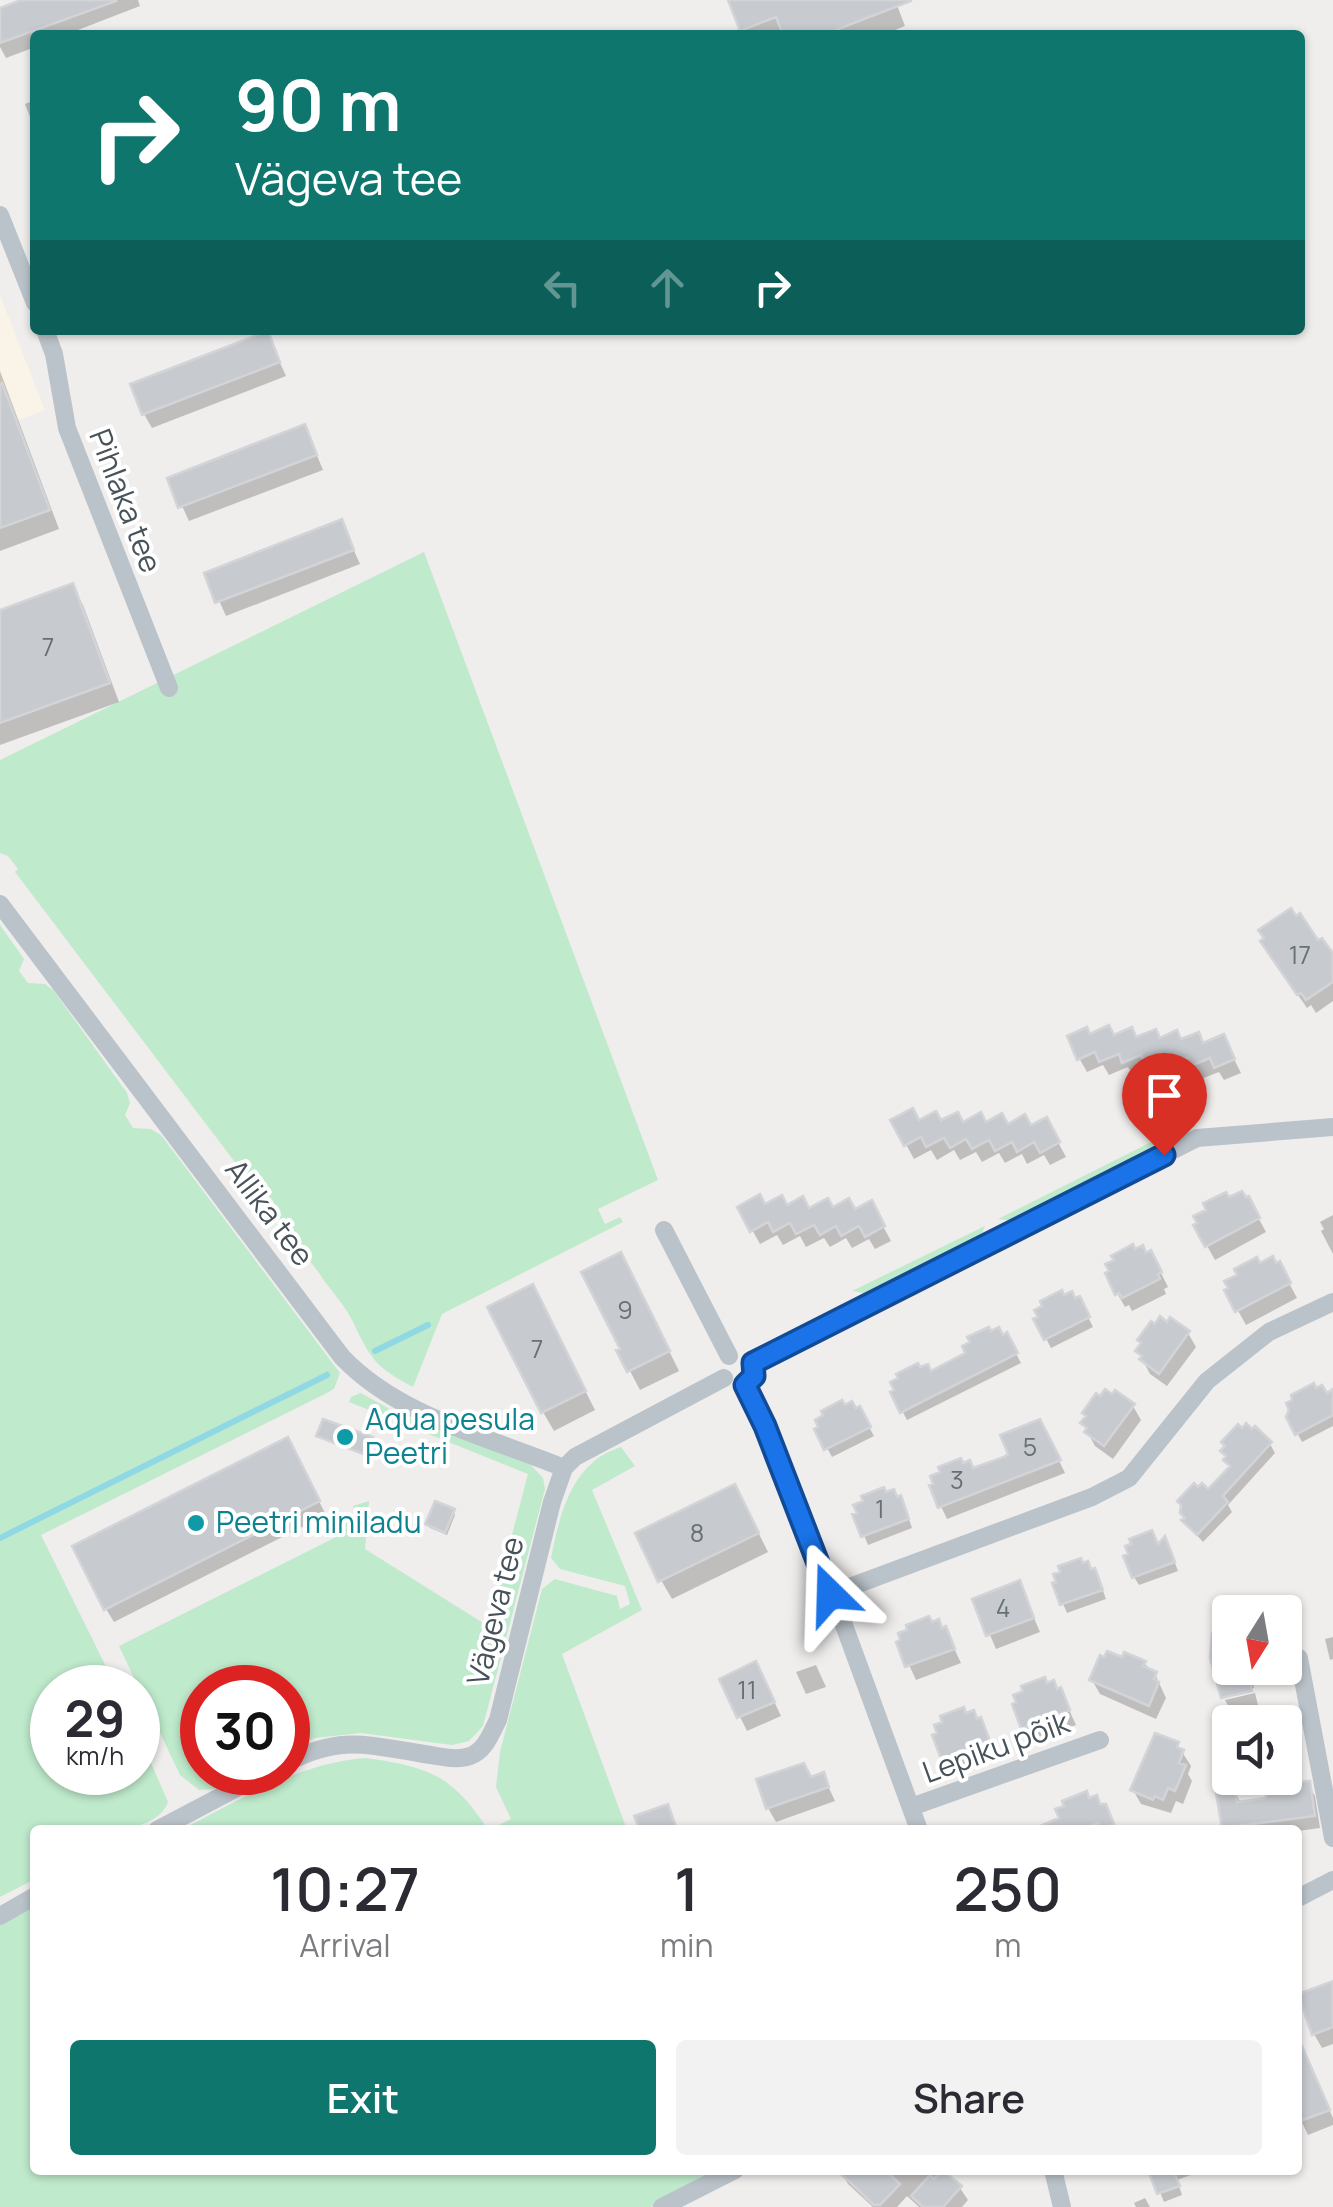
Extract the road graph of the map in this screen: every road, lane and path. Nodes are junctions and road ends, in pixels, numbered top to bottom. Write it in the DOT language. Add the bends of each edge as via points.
graph roads {
  1 [pos="0,215"];
  2 [pos="30,290"];
  3 [pos="47,335"];
  4 [pos="169,688"];
  5 [pos="0,904"];
  6 [pos="1333,1127"];
  7 [pos="664,1230"];
  8 [pos="1333,1302"];
  9 [pos="729,1356"];
  10 [pos="753,1363"];
  11 [pos="724,1378"];
  12 [pos="745,1385"];
  13 [pos="564,1468"];
  14 [pos="830,1594"];
  15 [pos="1302,1674"];
  16 [pos="1100,1740"];
  17 [pos="310,1753"];
  18 [pos="223,1795"];
  19 [pos="911,1807"];
  20 [pos="166,1825"];
  21 [pos="918,1825"];
  22 [pos="1333,1838"];
  23 [pos="1333,1880"];
  24 [pos="30,1896"];
  25 [pos="1302,1896"];
  26 [pos="30,1897"];
  27 [pos="0,1907"];
  28 [pos="0,1916"];
  29 [pos="724,2175"];
  30 [pos="1054,2175"];
  31 [pos="662,2207"];
  32 [pos="1062,2207"];
  1 -- 2 [label="street"];
  3 -- 4 [label="street, Pihlaka tee" via="67,428"];
  5 -- 13 [label="street, Allika tee" via="358,1374 401,1402"];
  6 -- 10 [label="street" via="1197,1138"];
  7 -- 9 [label="street"];
  8 -- 14 [label="street" via="1269,1332 1207,1381 1130,1478"];
  9 -- 10 [label="street" via="744,1354"];
  9 -- 11 [label="street" via="721,1368"];
  10 -- 12 [label="street" via="754,1376"];
  11 -- 12 [label="street"];
  11 -- 13 [label="street" via="596,1444"];
  12 -- 14 [label="street"];
  13 -- 17 [label="street, Vägeva tee" via="498,1720 484,1746 450,1758 360,1744"];
  14 -- 19 [label="street"];
  15 -- 22 [label="street"];
  16 -- 19 [label="street, Lepiku põik"];
  18 -- 20 [label="street"];
  19 -- 21 [label="street"];
  23 -- 25 [label="street"];
  24 -- 27 [label="street"];
  26 -- 28 [label="street"];
  29 -- 31 [label="street"];
  30 -- 32 [label="street"];
}
